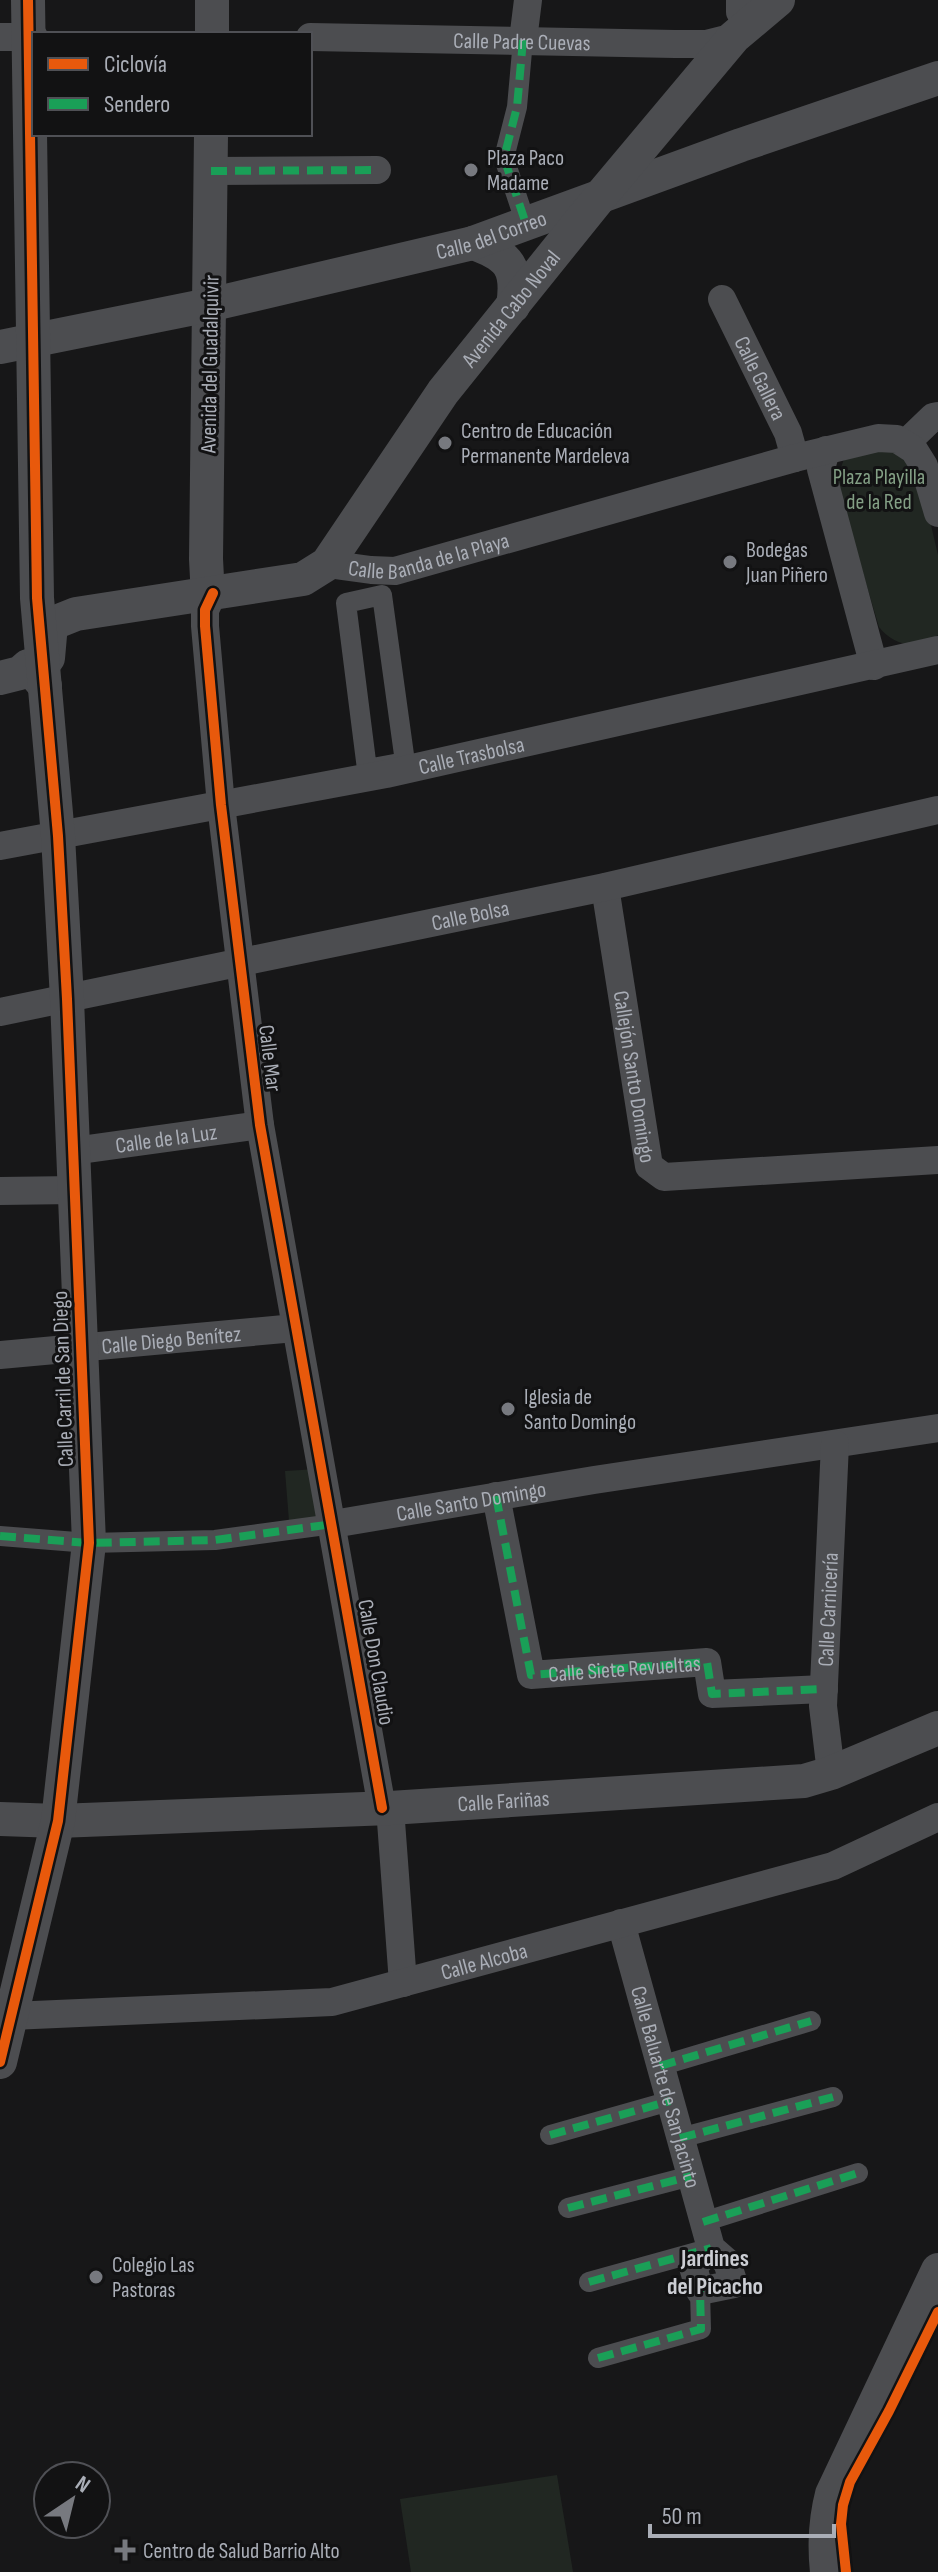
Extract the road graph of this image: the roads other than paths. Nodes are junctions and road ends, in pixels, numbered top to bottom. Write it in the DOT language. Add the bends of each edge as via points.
graph roads {
  1 [pos="28,0"];
  2 [pos="212,0"];
  3 [pos="528,0"];
  4 [pos="778,0"];
  5 [pos="742,20"];
  6 [pos="212,32"];
  7 [pos="21,37"];
  8 [pos="312,37"];
  9 [pos="523,40"];
  10 [pos="938,78"];
  11 [pos="683,99"];
  12 [pos="211,136"];
  13 [pos="718,154"];
  14 [pos="377,170"];
  15 [pos="211,171"];
  16 [pos="599,198"];
  17 [pos="526,224"];
  18 [pos="473,243"];
  19 [pos="722,299"];
  20 [pos="209,305"];
  21 [pos="513,306"];
  22 [pos="16,344"];
  23 [pos="938,416"];
  24 [pos="906,443"];
  25 [pos="826,450"];
  26 [pos="795,458"];
  27 [pos="938,513"];
  28 [pos="327,564"];
  29 [pos="213,593"];
  30 [pos="382,595"];
  31 [pos="938,650"];
  32 [pos="874,666"];
  33 [pos="0,678"];
  34 [pos="45,686"];
  35 [pos="221,805"];
  36 [pos="938,810"];
  37 [pos="58,836"];
  38 [pos="0,846"];
  39 [pos="605,887"];
  40 [pos="239,963"];
  41 [pos="67,999"];
  42 [pos="0,1012"];
  43 [pos="260,1125"];
  44 [pos="73,1151"];
  45 [pos="938,1160"];
  46 [pos="75,1190"];
  47 [pos="0,1191"];
  48 [pos="295,1328"];
  49 [pos="81,1348"];
  50 [pos="0,1355"];
  51 [pos="938,1428"];
  52 [pos="835,1444"];
  53 [pos="496,1496"];
  54 [pos="333,1524"];
  55 [pos="0,1536"];
  56 [pos="89,1543"];
  57 [pos="824,1689"];
  58 [pos="938,1728"];
  59 [pos="831,1773"];
  60 [pos="386,1808"];
  61 [pos="938,1817"];
  62 [pos="0,1819"];
  63 [pos="58,1821"];
  64 [pos="621,1923"];
  65 [pos="403,1983"];
  66 [pos="6,2018"];
  67 [pos="811,2021"];
  68 [pos="0,2062"];
  69 [pos="660,2066"];
  70 [pos="833,2097"];
  71 [pos="670,2101"];
  72 [pos="550,2135"];
  73 [pos="680,2138"];
  74 [pos="858,2173"];
  75 [pos="691,2176"];
  76 [pos="568,2208"];
  77 [pos="707,2235"];
  78 [pos="938,2270"];
  79 [pos="589,2282"];
  80 [pos="700,2291"];
  81 [pos="598,2358"];
  82 [pos="827,2572"];
  1 -- 7 [label="street"];
  2 -- 6 [label="street"];
  3 -- 9 [label="street"];
  4 -- 5 [label="street, Avenida Cabo Noval"];
  5 -- 9 [label="street, Calle Padre Cuevas" via="706,44"];
  5 -- 11 [label="street, Avenida Cabo Noval"];
  7 -- 22 [label="street"];
  8 -- 9 [label="street, Calle Padre Cuevas"];
  9 -- 17 [label="street" via="517,107 504,158"];
  10 -- 13 [label="street, Calle del Correo"];
  11 -- 13 [label="street" via="679,114 685,131"];
  11 -- 16 [label="street, Avenida Cabo Noval"];
  12 -- 15 [label="street, Avenida del Guadalquivir"];
  13 -- 16 [label="street, Calle del Correo"];
  14 -- 15 [label="street"];
  15 -- 20 [label="street, Avenida del Guadalquivir"];
  16 -- 17 [label="street, Calle del Correo"];
  16 -- 21 [label="street, Avenida Cabo Noval"];
  17 -- 18 [label="street, Calle del Correo"];
  18 -- 20 [label="street, Calle del Correo"];
  18 -- 21 [label="street" via="490,248 509,264 516,287"];
  19 -- 26 [label="street, Calle Gallera" via="788,433"];
  20 -- 22 [label="street, Calle del Correo"];
  20 -- 29 [label="street, Avenida del Guadalquivir" via="206,559"];
  21 -- 28 [label="street, Avenida Cabo Noval" via="443,392"];
  22 -- 34 [label="street"];
  23 -- 24 [label="street"];
  24 -- 25 [label="street" via="878,438"];
  24 -- 27 [label="street" via="920,457"];
  25 -- 26 [label="street, Calle Banda de la Playa"];
  25 -- 32 [label="street" via="821,469"];
  26 -- 28 [label="street, Calle Banda de la Playa" via="395,571"];
  28 -- 29 [label="street, Calle Banda de la Playa" via="303,579"];
  29 -- 34 [label="street, Calle Banda de la Playa" via="76,614 51,624"];
  29 -- 35 [label="street, Calle Mar" via="205,626"];
  30 -- 30 [label="street" via="405,762 367,769 346,603"];
  31 -- 32 [label="street, Calle Trasbolsa"];
  32 -- 35 [label="street, Calle Trasbolsa" via="386,774"];
  33 -- 34 [label="street" via="28,666"];
  34 -- 37 [label="street, Calle Carril de San Diego"];
  35 -- 37 [label="street, Calle Trasbolsa"];
  35 -- 40 [label="street, Calle Mar"];
  36 -- 39 [label="street, Calle Bolsa"];
  37 -- 38 [label="street, Calle Trasbolsa"];
  37 -- 41 [label="street, Calle Carril de San Diego"];
  39 -- 40 [label="street, Calle Bolsa"];
  39 -- 45 [label="street, Callejón Santo Domingo" via="649,1166 664,1177"];
  40 -- 41 [label="street, Calle Bolsa"];
  40 -- 43 [label="street, Calle Mar"];
  41 -- 42 [label="street, Calle Bolsa"];
  41 -- 44 [label="street, Calle Carril de San Diego"];
  43 -- 44 [label="street, Calle de la Luz"];
  43 -- 48 [label="street, Calle Mar"];
  44 -- 46 [label="street, Calle Carril de San Diego"];
  46 -- 47 [label="street"];
  46 -- 49 [label="street, Calle Carril de San Diego"];
  48 -- 49 [label="street, Calle Diego Benítez"];
  48 -- 54 [label="street, Calle Mar"];
  49 -- 50 [label="street, Calle Diego Benítez"];
  49 -- 56 [label="street, Calle Carril de San Diego"];
  51 -- 52 [label="street, Calle Santo Domingo"];
  52 -- 53 [label="street, Calle Santo Domingo"];
  52 -- 57 [label="street, Calle Carnicería"];
  53 -- 54 [label="street, Calle Santo Domingo"];
  53 -- 57 [label="street, Calle Siete Revueltas" via="531,1675 707,1662 712,1694"];
  54 -- 56 [label="street, Calle Santo Domingo" via="215,1540"];
  54 -- 60 [label="street, Calle Don Claudio"];
  55 -- 56 [label="street, Calle Santo Domingo"];
  56 -- 63 [label="street, Calle Carril de San Diego"];
  57 -- 59 [label="street, Calle Carnicería"];
  58 -- 59 [label="street, Calle Fariñas"];
  59 -- 60 [label="street, Calle Fariñas" via="804,1781"];
  60 -- 63 [label="street, Calle Fariñas"];
  60 -- 65 [label="street, Calle Don Claudio"];
  61 -- 64 [label="street, Calle Alcoba" via="833,1866"];
  62 -- 63 [label="street, Calle Fariñas"];
  63 -- 66 [label="street, Calle Carril de San Diego"];
  64 -- 65 [label="street, Calle Alcoba"];
  64 -- 69 [label="street, Calle Baluarte de San Jacinto"];
  65 -- 66 [label="street, Calle Alcoba" via="332,2002"];
  66 -- 68 [label="street, Calle Carril de San Diego"];
  67 -- 69 [label="street"];
  69 -- 71 [label="street, Calle Baluarte de San Jacinto"];
  70 -- 73 [label="street"];
  71 -- 72 [label="street"];
  71 -- 73 [label="street, Calle Baluarte de San Jacinto"];
  73 -- 75 [label="street, Calle Baluarte de San Jacinto"];
  74 -- 77 [label="street"];
  75 -- 76 [label="street"];
  75 -- 77 [label="street, Calle Baluarte de San Jacinto"];
  77 -- 79 [label="street"];
  77 -- 80 [label="street, Calle Baluarte de San Jacinto" via="727,2262 734,2284"];
  78 -- 82 [label="street" via="832,2494 824,2544"];
  80 -- 81 [label="street" via="701,2329"];
}
